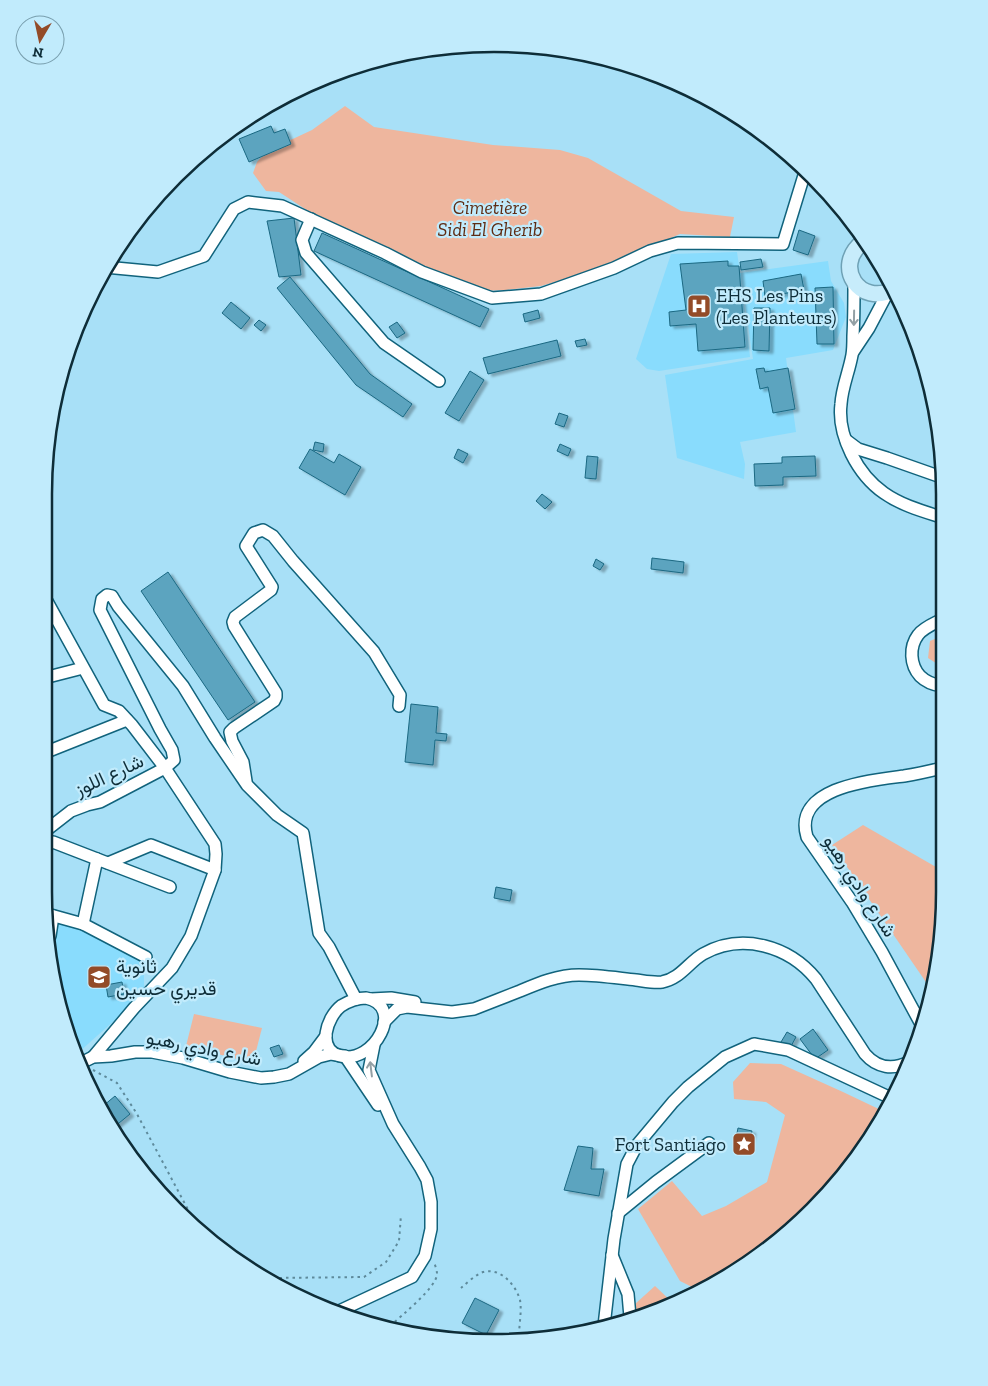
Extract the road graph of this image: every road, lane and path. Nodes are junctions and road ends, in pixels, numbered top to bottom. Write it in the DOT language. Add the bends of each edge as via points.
graph roads {
  1 [pos="803,179"];
  2 [pos="311,218"];
  3 [pos="858,245"];
  4 [pos="115,268"];
  5 [pos="854,282"];
  6 [pos="886,292"];
  7 [pos="888,295"];
  8 [pos="852,354"];
  9 [pos="439,381"];
  10 [pos="844,439"];
  11 [pos="935,475"];
  12 [pos="936,515"];
  13 [pos="52,611"];
  14 [pos="936,623"];
  15 [pos="83,668"];
  16 [pos="52,676"];
  17 [pos="936,684"];
  18 [pos="399,706"];
  19 [pos="127,720"];
  20 [pos="52,750"];
  21 [pos="165,768"];
  22 [pos="936,769"];
  23 [pos="247,785"];
  24 [pos="52,826"];
  25 [pos="52,842"];
  26 [pos="97,859"];
  27 [pos="108,863"];
  28 [pos="215,870"];
  29 [pos="170,887"];
  30 [pos="53,916"];
  31 [pos="83,924"];
  32 [pos="146,957"];
  33 [pos="356,999"];
  34 [pos="371,999"];
  35 [pos="491,1002"];
  36 [pos="917,1017"];
  37 [pos="384,1022"];
  38 [pos="326,1036"];
  39 [pos="374,1044"];
  40 [pos="344,1056"];
  41 [pos="88,1060"];
  42 [pos="900,1066"];
  43 [pos="93,1070"];
  44 [pos="289,1074"];
  45 [pos="885,1095"];
  46 [pos="393,1124"];
  47 [pos="709,1143"];
  48 [pos="188,1210"];
  49 [pos="618,1213"];
  50 [pos="401,1215"];
  51 [pos="428,1243"];
  52 [pos="612,1254"];
  53 [pos="280,1278"];
  54 [pos="460,1288"];
  55 [pos="346,1308"];
  56 [pos="630,1312"];
  57 [pos="605,1319"];
  58 [pos="395,1322"];
  59 [pos="519,1333"];
  1 -- 2 [label="street" via="784,244 678,243 540,294 492,298 422,272"];
  2 -- 4 [label="street" via="282,206 248,202 234,209 204,256 158,272"];
  2 -- 9 [label="street" via="302,240 306,253 384,343"];
  3 -- 5 [label="main road" via="849,264"];
  5 -- 6 [label="main road" via="865,292"];
  5 -- 8 [label="street, one-way"];
  7 -- 8 [label="street"];
  8 -- 10 [label="street" via="840,405"];
  10 -- 11 [label="street" via="858,449"];
  10 -- 12 [label="street" via="873,484 895,500"];
  13 -- 15 [label="street"];
  14 -- 17 [label="street" via="917,636 912,653 912,661 921,676"];
  15 -- 16 [label="street"];
  15 -- 19 [label="street" via="104,705 119,711"];
  18 -- 23 [label="street" via="400,695 374,652 273,536 263,530 254,533 246,546 272,587 233,622 276,697 230,732 243,762"];
  19 -- 20 [label="street"];
  19 -- 21 [label="street"];
  21 -- 23 [label="street" via="174,760 172,750 100,610 102,599 107,596 112,596 182,686"];
  21 -- 24 [label="street, شارع اللوز" via="100,802 72,812"];
  21 -- 28 [label="street" via="215,844"];
  22 -- 36 [label="street, شارع وادي رهيو" via="848,785 817,802 805,820 807,837 852,902"];
  23 -- 33 [label="street" via="277,815 303,833 319,933"];
  25 -- 26 [label="street"];
  26 -- 27 [label="street"];
  26 -- 31 [label="street"];
  27 -- 28 [label="street" via="151,845"];
  27 -- 29 [label="street"];
  28 -- 41 [label="street" via="191,936 172,968"];
  30 -- 31 [label="street"];
  31 -- 32 [label="street"];
  33 -- 34 [label="street"];
  33 -- 38 [label="street" via="332,1015"];
  34 -- 35 [label="street" via="391,998 456,1007"];
  34 -- 37 [label="street" via="380,1006"];
  35 -- 37 [label="street" via="458,1012 402,1008"];
  35 -- 42 [label="street" via="570,975 664,981 675,977 711,950 737,944 763,945 784,952 810,971 869,1059 880,1065"];
  37 -- 39 [label="street"];
  38 -- 40 [label="street" via="332,1052"];
  38 -- 44 [label="street" via="314,1052"];
  39 -- 40 [label="street" via="359,1054"];
  46 -- 39 [label="street, one-way" via="369,1070"];
  40 -- 44 [label="street, شارع وادي رهيو" via="330,1054 319,1057"];
  40 -- 46 [label="street"];
  41 -- 44 [label="street, شارع وادي رهيو" via="152,1052 248,1076 274,1078"];
  43 -- 48 [label="path" via="117,1083 128,1099"];
  45 -- 49 [label="street" via="788,1050 754,1044 724,1057 673,1102 637,1145 627,1164"];
  46 -- 51 [label="street" via="427,1180 431,1202"];
  47 -- 49 [label="street"];
  49 -- 52 [label="street"];
  50 -- 53 [label="path" via="399,1241 386,1262 364,1277"];
  51 -- 55 [label="street" via="425,1256 412,1277"];
  51 -- 58 [label="path" via="438,1273 436,1279 430,1289"];
  52 -- 56 [label="street" via="628,1294"];
  52 -- 57 [label="street"];
  54 -- 59 [label="path" via="481,1273 494,1272 505,1277 520,1302"];
}
